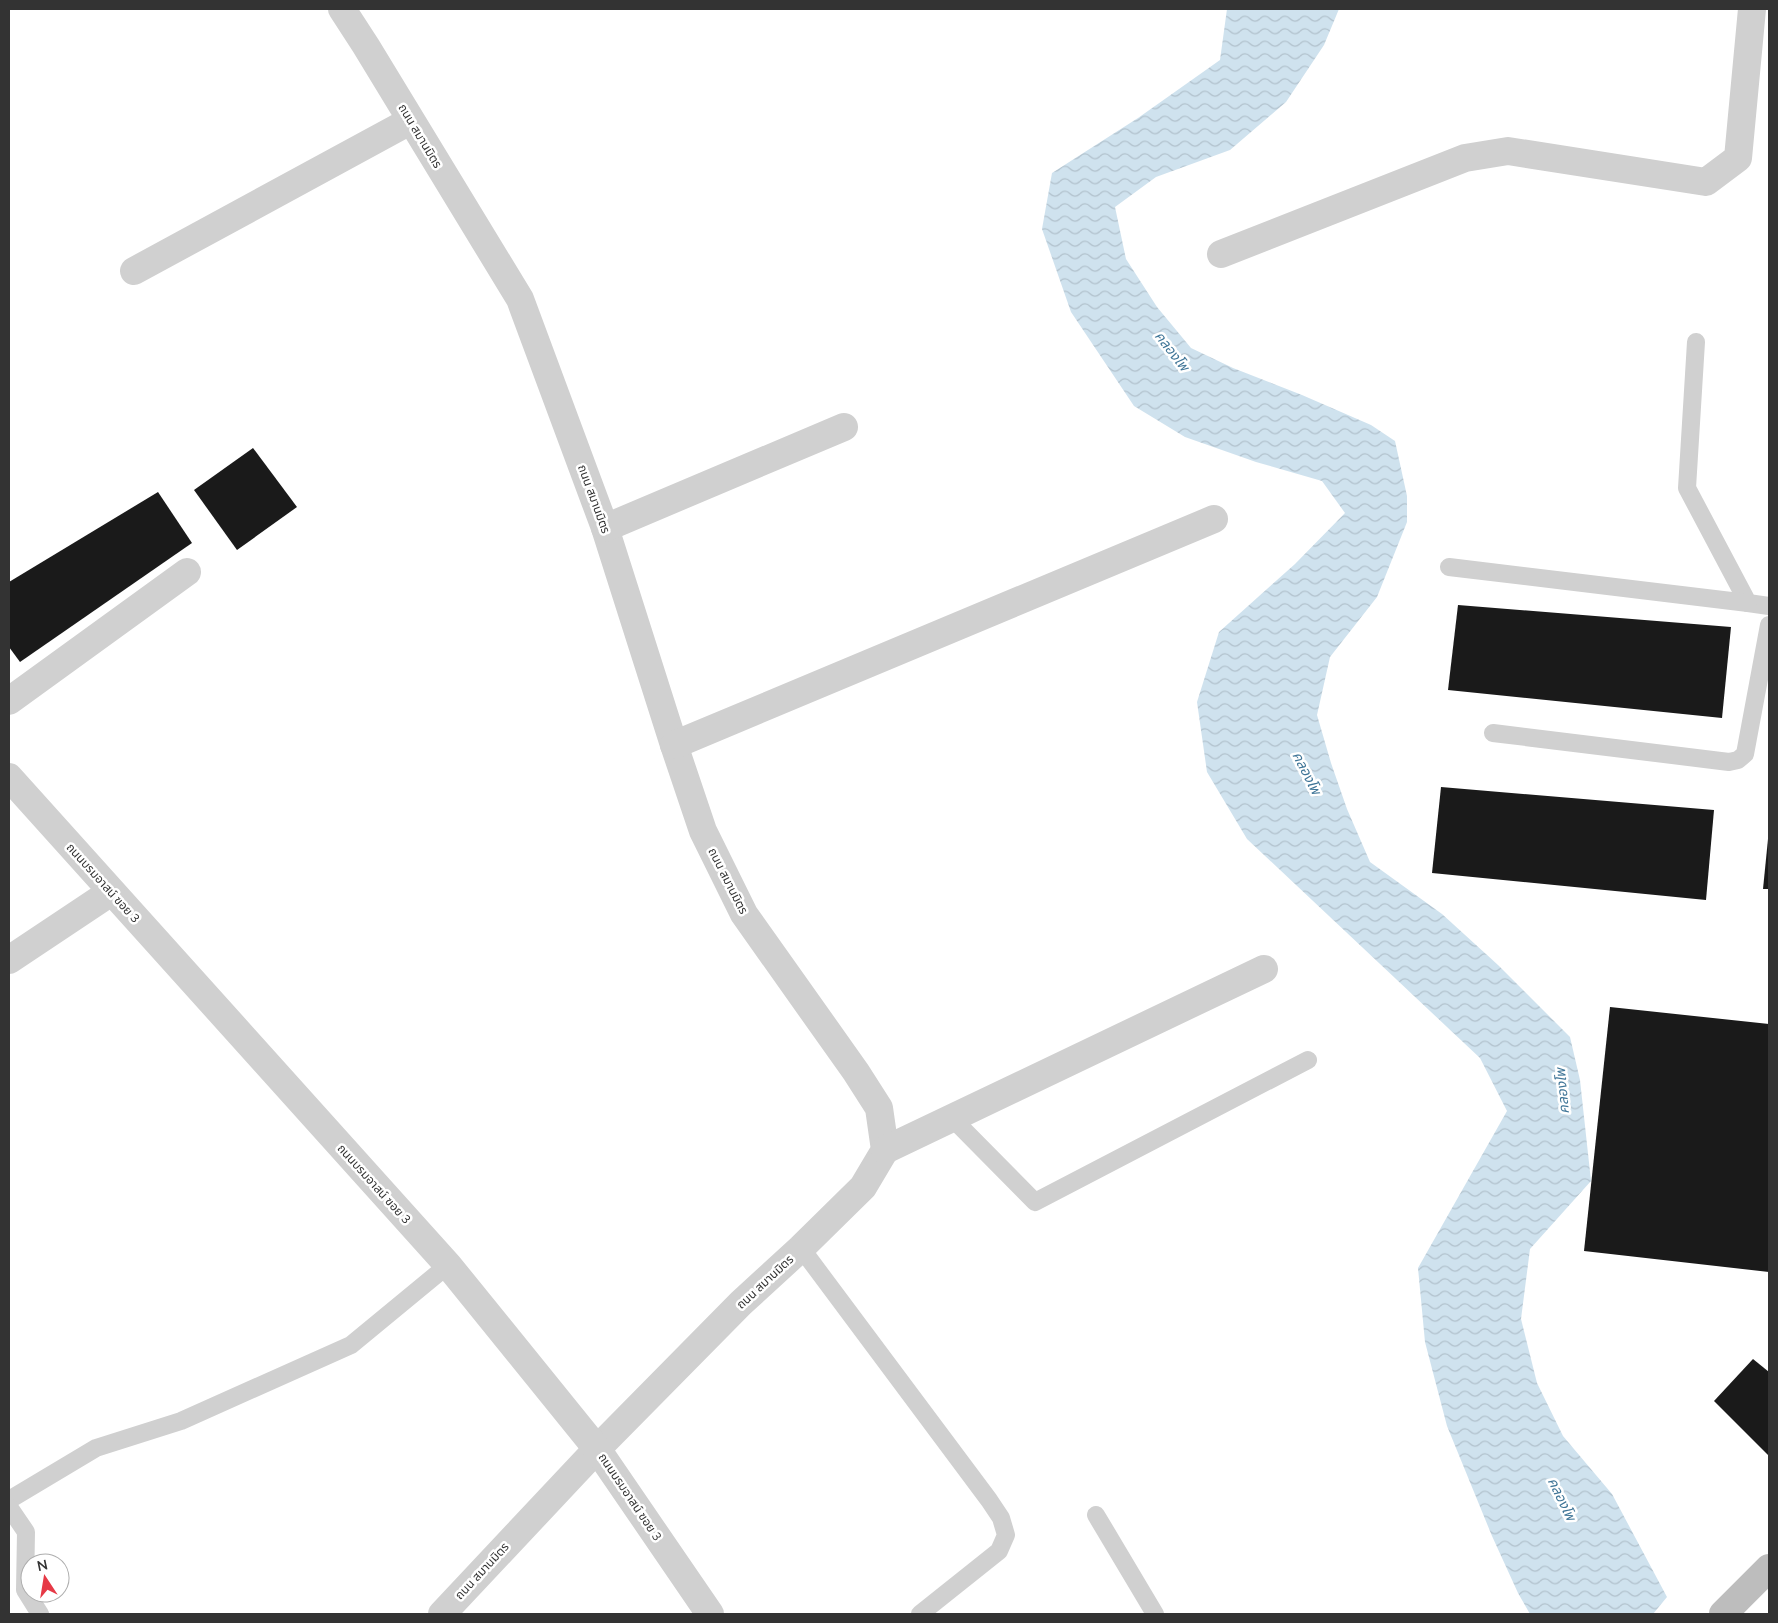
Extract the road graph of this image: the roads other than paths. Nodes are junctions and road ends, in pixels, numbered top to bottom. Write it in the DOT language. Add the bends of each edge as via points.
graph roads {
  1 [pos="342,9"];
  2 [pos="1752,9"];
  3 [pos="410,121"];
  4 [pos="1221,254"];
  5 [pos="134,271"];
  6 [pos="1696,342"];
  7 [pos="844,427"];
  8 [pos="1214,519"];
  9 [pos="605,528"];
  10 [pos="1449,567"];
  11 [pos="188,572"];
  12 [pos="1748,603"];
  13 [pos="1769,606"];
  14 [pos="1769,624"];
  15 [pos="9,701"];
  16 [pos="1493,733"];
  17 [pos="674,745"];
  18 [pos="9,777"];
  19 [pos="111,892"];
  20 [pos="9,960"];
  21 [pos="1264,969"];
  22 [pos="1308,1060"];
  23 [pos="952,1118"];
  24 [pos="884,1150"];
  25 [pos="801,1248"];
  26 [pos="448,1265"];
  27 [pos="597,1450"];
  28 [pos="9,1500"];
  29 [pos="9,1507"];
  30 [pos="1096,1515"];
  31 [pos="1769,1568"];
  32 [pos="40,1614"];
  33 [pos="442,1614"];
  34 [pos="710,1614"];
  35 [pos="920,1614"];
  36 [pos="1155,1614"];
  37 [pos="1723,1614"];
  1 -- 3 [label="street, ถนน สมานมิตร"];
  2 -- 4 [label="street" via="1738,158 1706,182 1508,151 1465,158"];
  3 -- 5 [label="street"];
  3 -- 9 [label="street, ถนน สมานมิตร" via="520,299"];
  6 -- 12 [label="lane" via="1687,488"];
  7 -- 9 [label="street"];
  8 -- 17 [label="street"];
  9 -- 17 [label="street, ถนน สมานมิตร"];
  10 -- 12 [label="lane"];
  11 -- 15 [label="street"];
  12 -- 13 [label="lane"];
  14 -- 16 [label="lane" via="1745,754 1738,760 1729,762"];
  17 -- 24 [label="street, ถนน สมานมิตร" via="703,831 744,914 879,1108"];
  18 -- 19 [label="street, ถนนบรมอาสน์ ฃอย 3"];
  19 -- 20 [label="street"];
  19 -- 26 [label="street, ถนนบรมอาสน์ ฃอย 3"];
  21 -- 23 [label="street"];
  22 -- 23 [label="lane" via="1035,1202"];
  23 -- 24 [label="street"];
  24 -- 25 [label="street, ถนน สมานมิตร" via="862,1187"];
  25 -- 27 [label="street, ถนน สมานมิตร" via="741,1303"];
  25 -- 35 [label="lane" via="1001,1518 1006,1535 1000,1551"];
  26 -- 27 [label="street, ถนนบรมอาสน์ ฃอย 3"];
  26 -- 28 [label="lane" via="351,1345 181,1421 96,1448"];
  27 -- 33 [label="street, ถนน สมานมิตร"];
  27 -- 34 [label="street, ถนนบรมอาสน์ ฃอย 3"];
  29 -- 32 [label="lane" via="26,1532 25,1590"];
  30 -- 36 [label="lane"];
  31 -- 37 [label="main road"];
}
